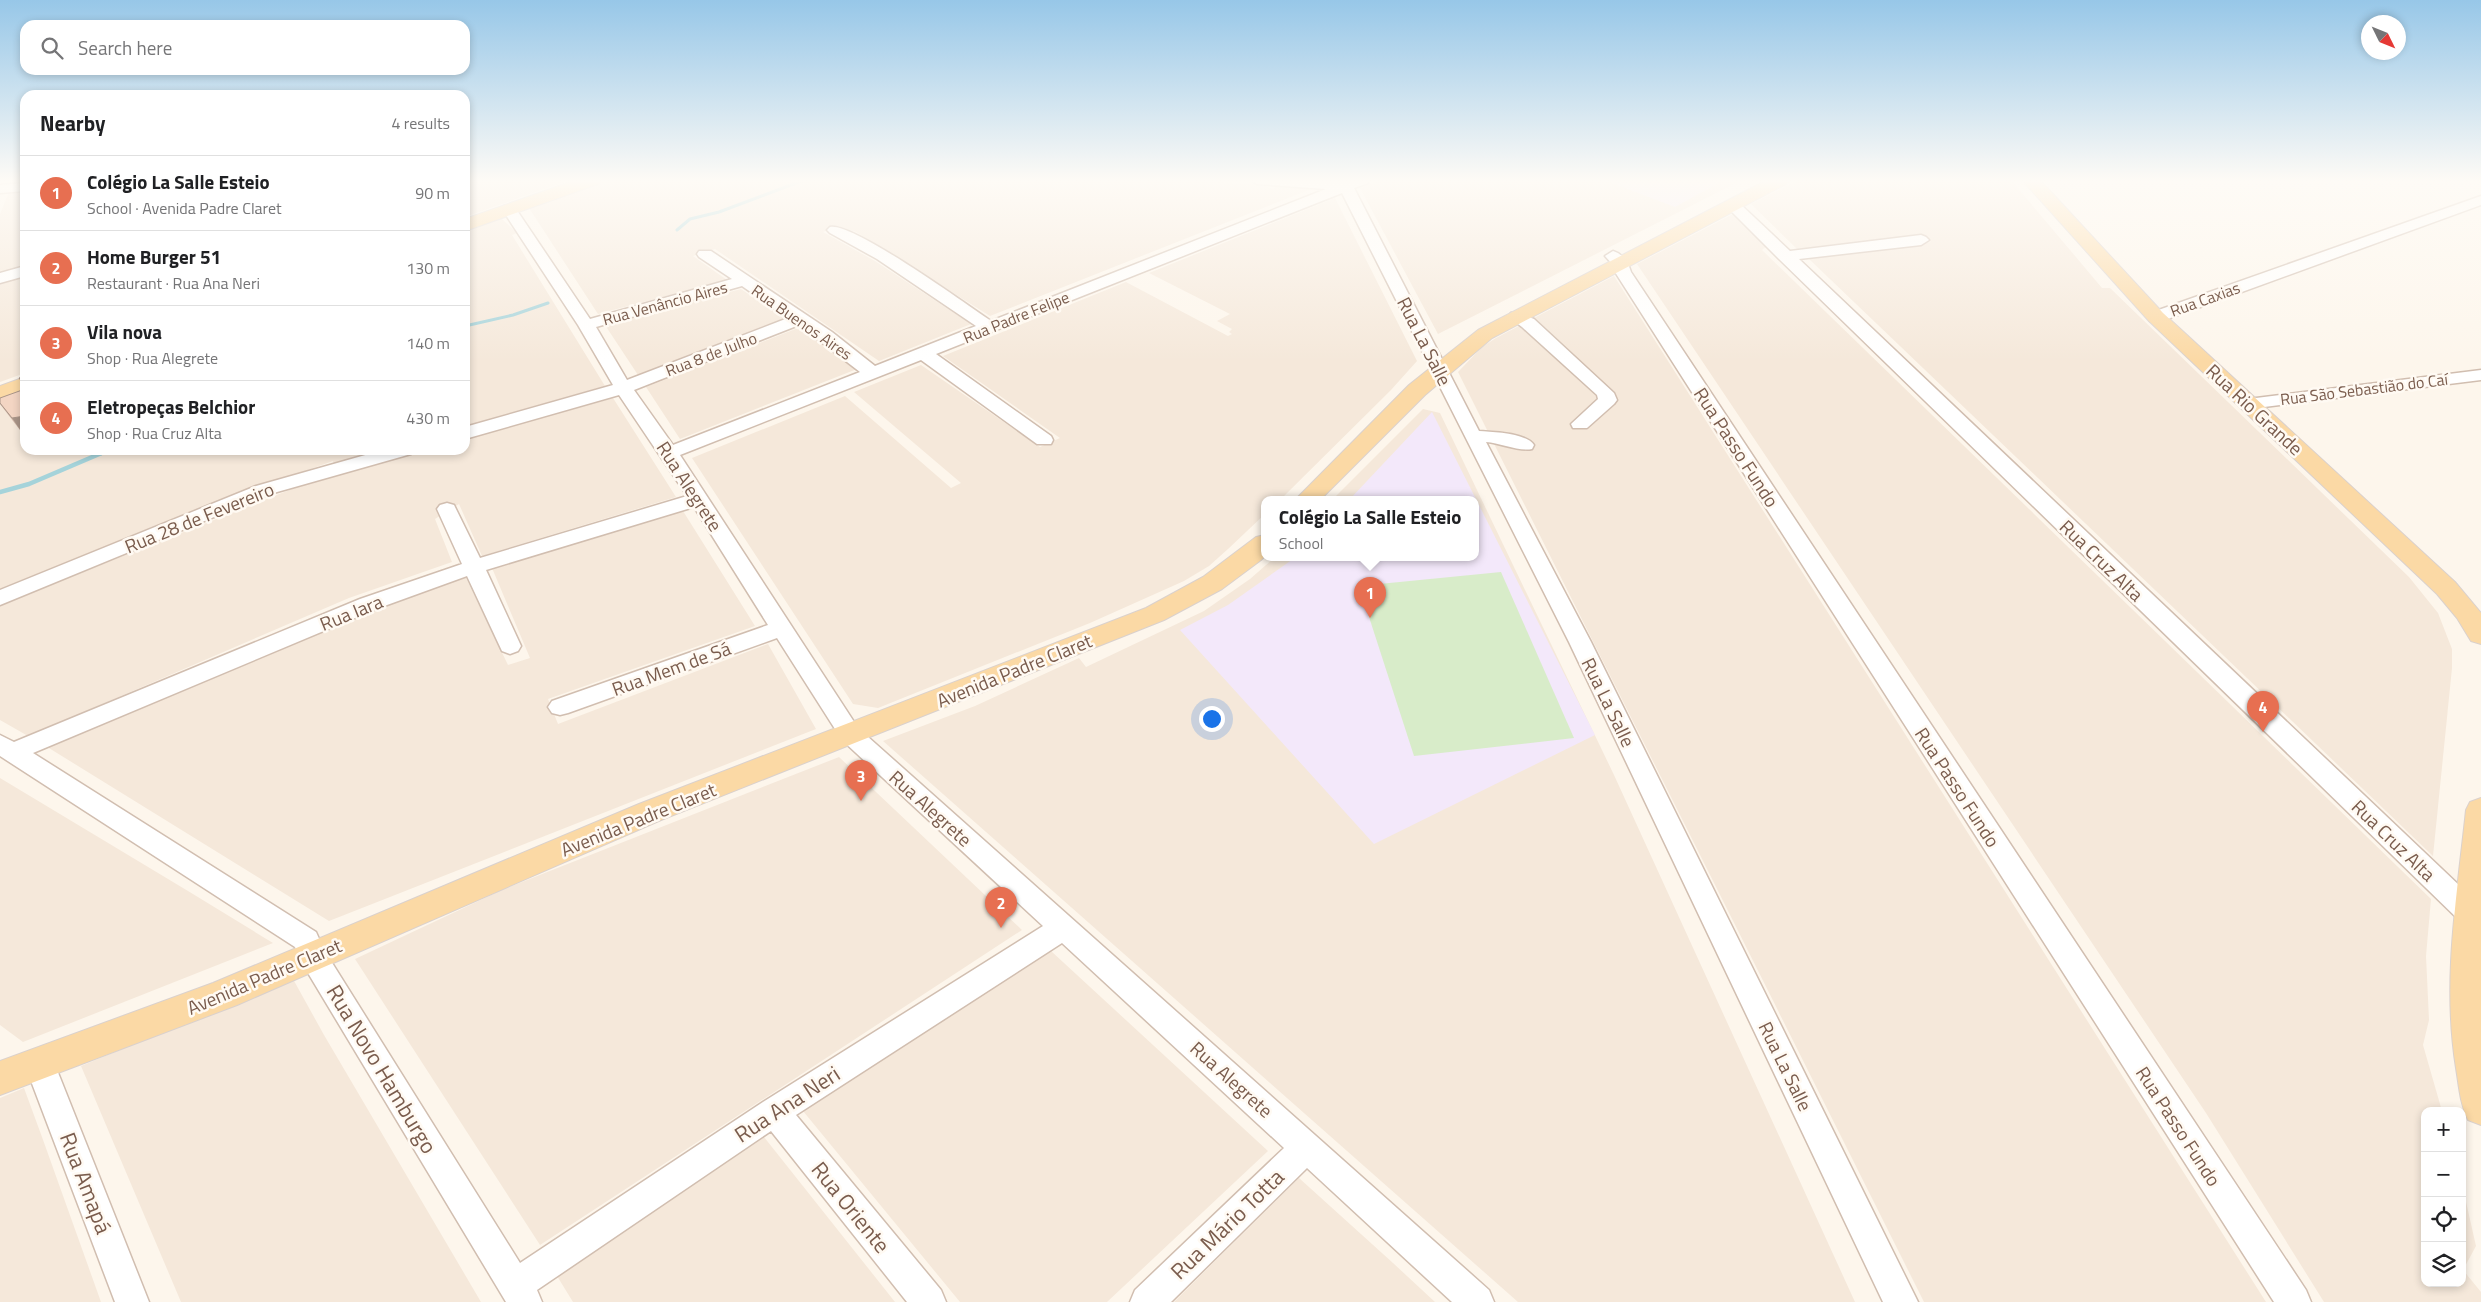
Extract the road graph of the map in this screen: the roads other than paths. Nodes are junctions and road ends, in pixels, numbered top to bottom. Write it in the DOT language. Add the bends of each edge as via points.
graph roads {
  1 [pos="530,241"];
  2 [pos="855,241"];
  3 [pos="1207,241"];
  4 [pos="1374,241"];
  5 [pos="1654,241"];
  6 [pos="1660,241"];
  7 [pos="1769,241"];
  8 [pos="1914,241"];
  9 [pos="2086,241"];
  10 [pos="2368,241"];
  11 [pos="705,254"];
  12 [pos="1785,256"];
  13 [pos="1620,260"];
  14 [pos="20,272"];
  15 [pos="0,278"];
  16 [pos="744,281"];
  17 [pos="1517,317"];
  18 [pos="2156,317"];
  19 [pos="800,319"];
  20 [pos="586,325"];
  21 [pos="989,327"];
  22 [pos="924,354"];
  23 [pos="1437,366"];
  24 [pos="873,373"];
  25 [pos="2481,375"];
  26 [pos="20,386"];
  27 [pos="623,388"];
  28 [pos="0,393"];
  29 [pos="2248,404"];
  30 [pos="1580,424"];
  31 [pos="470,432"];
  32 [pos="1044,440"];
  33 [pos="1476,440"];
  34 [pos="1522,448"];
  35 [pos="669,453"];
  36 [pos="386,455"];
  37 [pos="1311,496"];
  38 [pos="698,499"];
  39 [pos="447,510"];
  40 [pos="1261,546"];
  41 [pos="473,567"];
  42 [pos="0,598"];
  43 [pos="782,628"];
  44 [pos="2481,635"];
  45 [pos="510,646"];
  46 [pos="560,708"];
  47 [pos="850,734"];
  48 [pos="7,748"];
  49 [pos="2481,810"];
  50 [pos="2471,914"];
  51 [pos="1064,927"];
  52 [pos="312,955"];
  53 [pos="13,1071"];
  54 [pos="2481,1108"];
  55 [pos="774,1112"];
  56 [pos="1307,1147"];
  57 [pos="519,1294"];
  58 [pos="132,1302"];
  59 [pos="929,1302"];
  60 [pos="1147,1302"];
  61 [pos="1476,1302"];
  62 [pos="1901,1302"];
  63 [pos="2294,1302"];
  1 -- 20 [label="street, Rua Alegrete"];
  2 -- 21 [label="street"];
  3 -- 21 [label="street, Rua Padre Felipe"];
  4 -- 23 [label="street, Rua La Salle"];
  5 -- 13 [label="main road"];
  6 -- 13 [label="main road"];
  7 -- 12 [label="street, Rua Cruz Alta"];
  8 -- 12 [label="street"];
  9 -- 18 [label="main road, Rua Rio Grande"];
  10 -- 18 [label="street, Rua Caxias"];
  11 -- 16 [label="street, Rua Buenos Aires"];
  12 -- 50 [label="street, Rua Cruz Alta"];
  13 -- 17 [label="main road"];
  13 -- 23 [label="main road" via="1462,335"];
  13 -- 63 [label="street, Rua Passo Fundo"];
  14 -- 15 [label="street"];
  16 -- 19 [label="street, Rua Buenos Aires"];
  16 -- 20 [label="street, Rua Venâncio Aires"];
  17 -- 23 [label="main road"];
  17 -- 30 [label="street" via="1528,323 1605,393 1608,400 1604,405"];
  18 -- 29 [label="main road, Rua Rio Grande"];
  19 -- 24 [label="street, Rua Buenos Aires"];
  19 -- 27 [label="street, Rua 8 de Julho"];
  20 -- 27 [label="street, Rua Alegrete"];
  21 -- 22 [label="street, Rua Padre Felipe"];
  22 -- 24 [label="street, Rua Padre Felipe"];
  22 -- 32 [label="street"];
  23 -- 33 [label="street, Rua La Salle"];
  23 -- 37 [label="main road"];
  24 -- 35 [label="street, Rua Padre Felipe"];
  25 -- 29 [label="street, Rua São Sebastião do Caí"];
  26 -- 28 [label="main road"];
  27 -- 31 [label="street"];
  27 -- 35 [label="street, Rua Alegrete"];
  29 -- 44 [label="main road, Rua Rio Grande" via="2446,588 2467,612"];
  33 -- 34 [label="street"];
  33 -- 62 [label="street, Rua La Salle" via="1580,642"];
  35 -- 38 [label="street, Rua Alegrete"];
  36 -- 42 [label="street, Rua 28 de Fevereiro" via="263,490"];
  38 -- 41 [label="street, Rua Iara"];
  38 -- 43 [label="street, Rua Alegrete"];
  39 -- 41 [label="street"];
  40 -- 47 [label="main road, Avenida Padre Claret" via="1223,578 1154,614"];
  41 -- 45 [label="street"];
  41 -- 48 [label="street, Rua Iara" via="368,604"];
  43 -- 46 [label="street, Rua Mem de Sá"];
  43 -- 47 [label="street, Rua Alegrete"];
  47 -- 51 [label="street, Rua Alegrete"];
  47 -- 52 [label="main road, Avenida Padre Claret" via="650,812"];
  48 -- 52 [label="street, Rua Novo Hamburgo" via="306,940"];
  49 -- 50 [label="main road"];
  50 -- 54 [label="main road" via="2466,971 2468,1034"];
  51 -- 55 [label="street, Rua Ana Neri"];
  51 -- 56 [label="street, Rua Alegrete"];
  52 -- 53 [label="main road, Avenida Padre Claret" via="225,994"];
  52 -- 57 [label="street, Rua Novo Hamburgo"];
  53 -- 58 [label="street, Rua Amapá"];
  55 -- 57 [label="street, Rua Ana Neri"];
  55 -- 59 [label="street, Rua Oriente"];
  56 -- 60 [label="street, Rua Mário Totta"];
  56 -- 61 [label="street, Rua Alegrete"];
}
